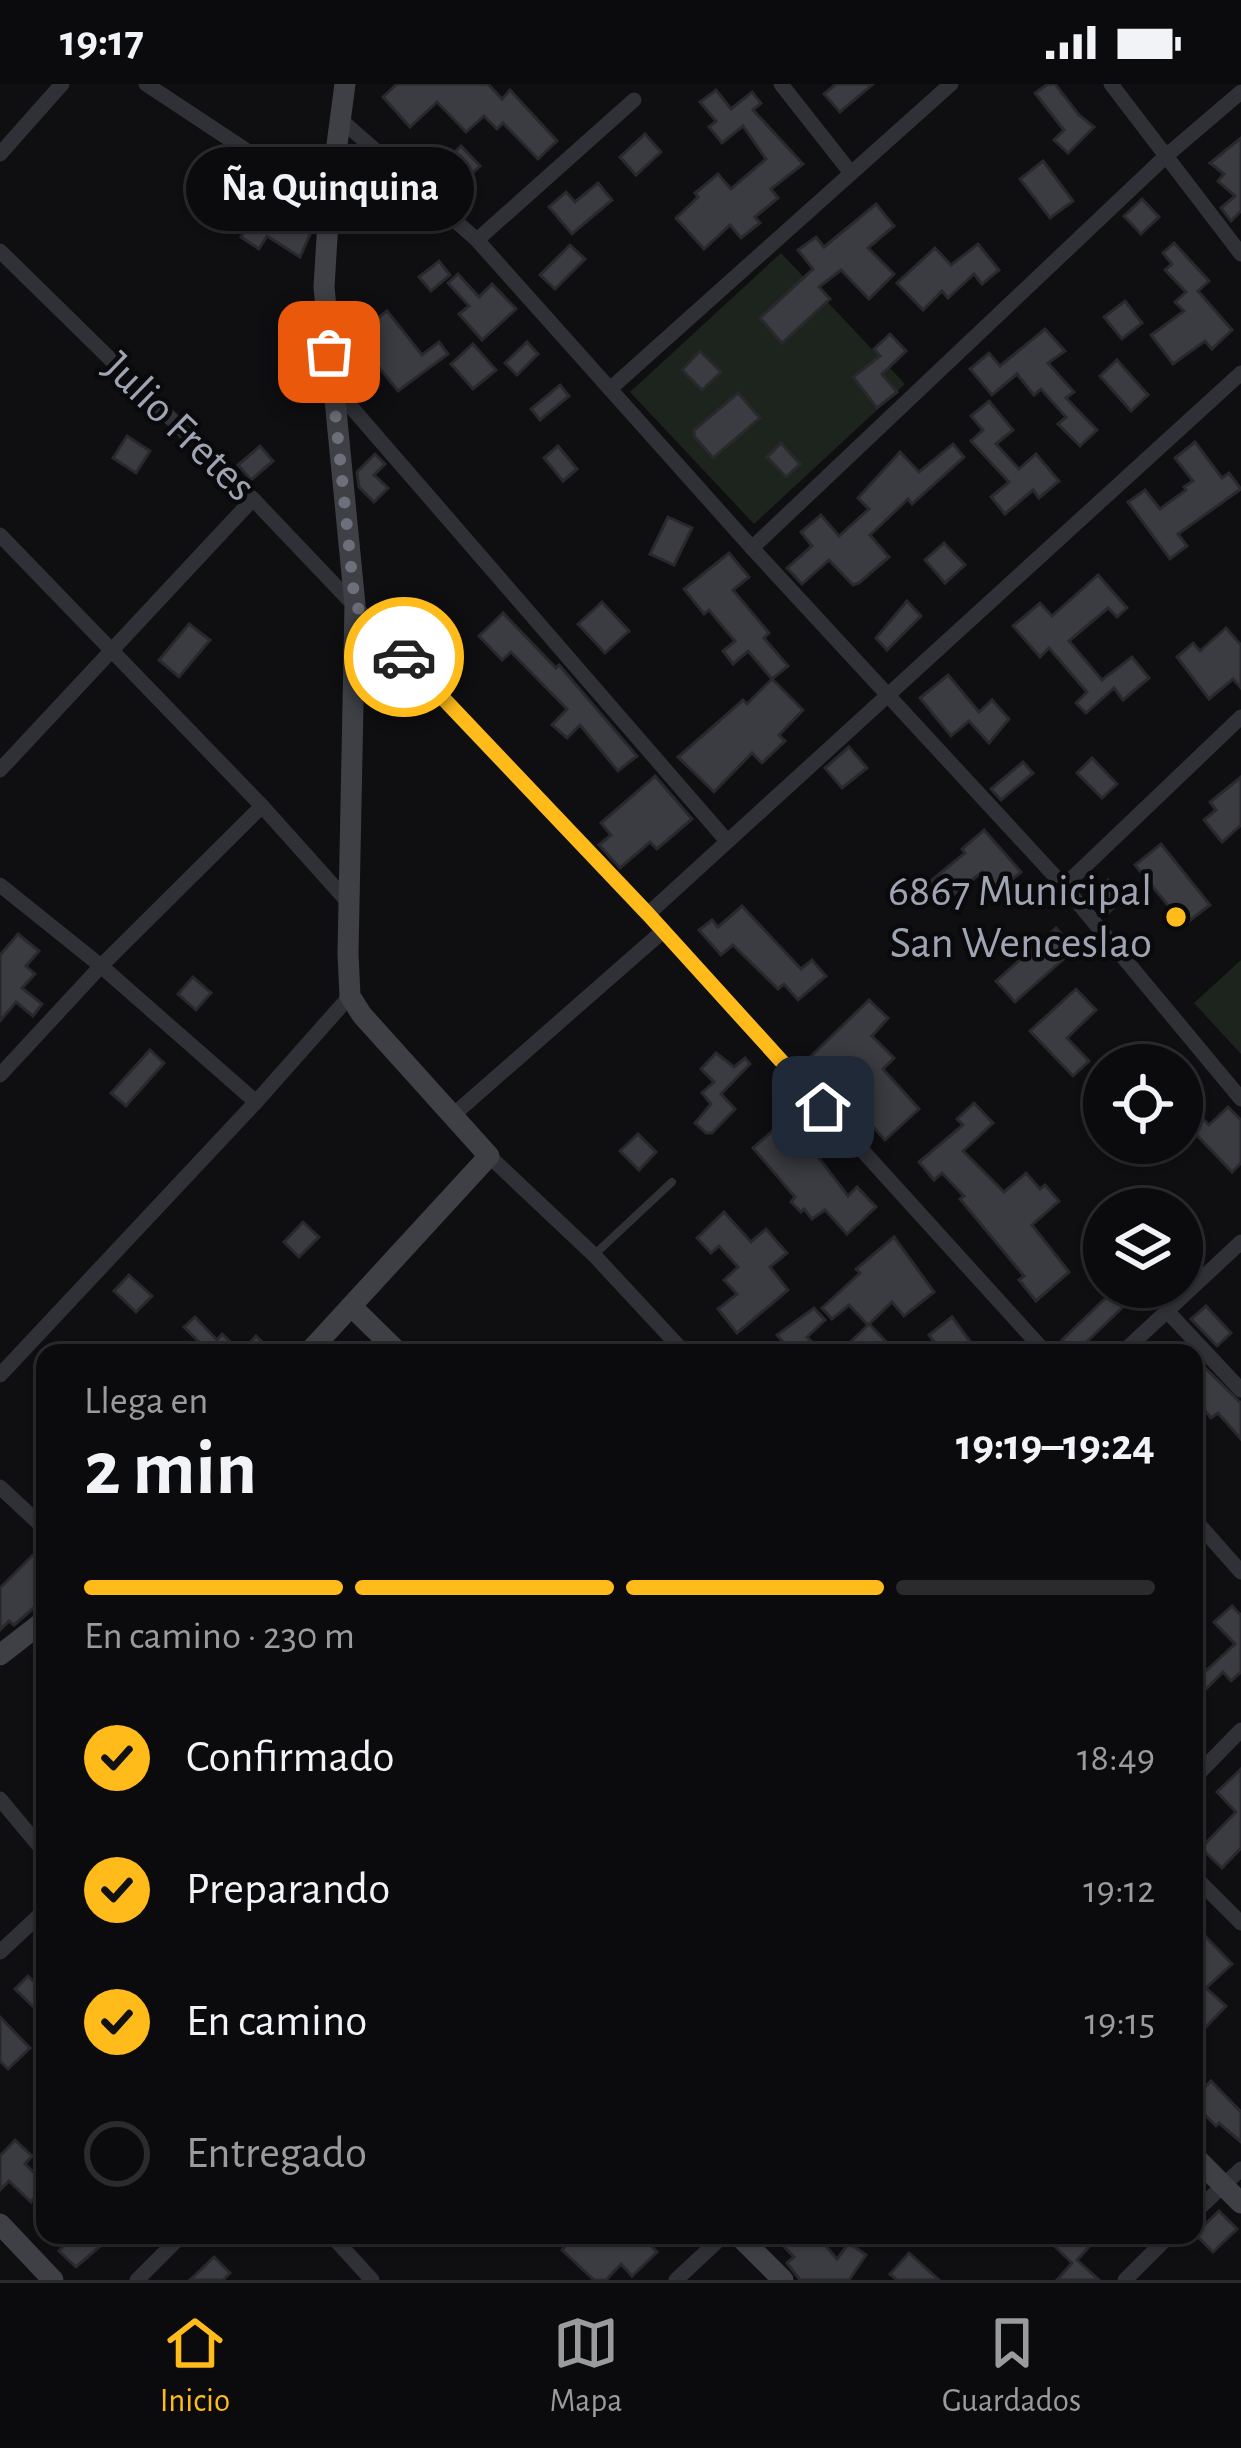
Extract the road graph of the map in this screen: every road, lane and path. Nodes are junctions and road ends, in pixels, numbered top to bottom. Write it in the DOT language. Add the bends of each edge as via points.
graph roads {
  1 [pos="62,84"];
  2 [pos="146,84"];
  3 [pos="781,84"];
  4 [pos="951,84"];
  5 [pos="1111,84"];
  6 [pos="346,86"];
  7 [pos="1241,92"];
  8 [pos="634,100"];
  9 [pos="340,118"];
  10 [pos="0,154"];
  11 [pos="1166,156"];
  12 [pos="851,173"];
  13 [pos="329,206"];
  14 [pos="477,240"];
  15 [pos="0,251"];
  16 [pos="1241,254"];
  17 [pos="1241,373"];
  18 [pos="332,384"];
  19 [pos="610,389"];
  20 [pos="254,499"];
  21 [pos="0,535"];
  22 [pos="752,548"];
  23 [pos="355,605"];
  24 [pos="113,652"];
  25 [pos="887,695"];
  26 [pos="1241,717"];
  27 [pos="0,770"];
  28 [pos="262,806"];
  29 [pos="728,841"];
  30 [pos="0,885"];
  31 [pos="1064,886"];
  32 [pos="348,902"];
  33 [pos="648,914"];
  34 [pos="663,931"];
  35 [pos="101,966"];
  36 [pos="350,996"];
  37 [pos="0,1075"];
  38 [pos="1241,1099"];
  39 [pos="256,1102"];
  40 [pos="452,1116"];
  41 [pos="489,1156"];
  42 [pos="672,1182"];
  43 [pos="1241,1242"];
  44 [pos="594,1255"];
  45 [pos="351,1306"];
  46 [pos="1167,1311"];
  47 [pos="316,1344"];
  48 [pos="390,1344"];
  49 [pos="677,1344"];
  50 [pos="1038,1344"];
  51 [pos="1132,1344"];
  52 [pos="1198,1344"];
  53 [pos="1203,1349"];
  54 [pos="0,1376"];
  55 [pos="1241,1390"];
  56 [pos="0,1486"];
  57 [pos="36,1520"];
  58 [pos="1203,1529"];
  59 [pos="1241,1572"];
  60 [pos="36,1627"];
  61 [pos="0,1655"];
  62 [pos="1241,1730"];
  63 [pos="1203,1769"];
  64 [pos="0,1799"];
  65 [pos="36,1842"];
  66 [pos="1203,1885"];
  67 [pos="36,1923"];
  68 [pos="1241,1923"];
  69 [pos="0,1952"];
  70 [pos="1203,2165"];
  71 [pos="1241,2169"];
  72 [pos="1223,2186"];
  73 [pos="1241,2203"];
  74 [pos="1203,2205"];
  75 [pos="0,2224"];
  76 [pos="173,2244"];
  77 [pos="339,2244"];
  78 [pos="714,2244"];
  79 [pos="747,2244"];
  80 [pos="1162,2244"];
  81 [pos="53,2280"];
  82 [pos="137,2280"];
  83 [pos="372,2280"];
  84 [pos="676,2280"];
  85 [pos="783,2280"];
  86 [pos="1125,2280"];
  1 -- 10 [label="street"];
  2 -- 13 [label="street"];
  3 -- 12 [label="street"];
  4 -- 12 [label="street"];
  5 -- 11 [label="street"];
  6 -- 9 [label="main road"];
  7 -- 11 [label="street"];
  8 -- 14 [label="street"];
  9 -- 13 [label="main road"];
  9 -- 14 [label="street"];
  11 -- 16 [label="street"];
  11 -- 22 [label="street"];
  12 -- 19 [label="street"];
  13 -- 18 [label="main road" via="324,287"];
  14 -- 19 [label="street"];
  15 -- 20 [label="street, Julio Fretes"];
  17 -- 25 [label="street"];
  18 -- 23 [label="main road"];
  18 -- 29 [label="street"];
  19 -- 22 [label="street"];
  20 -- 23 [label="street, Julio Fretes"];
  20 -- 24 [label="street"];
  21 -- 24 [label="street"];
  22 -- 25 [label="street"];
  23 -- 32 [label="main road"];
  23 -- 33 [label="street, Julio Fretes"];
  24 -- 27 [label="street"];
  24 -- 28 [label="street"];
  25 -- 29 [label="street"];
  25 -- 31 [label="street"];
  26 -- 31 [label="street"];
  28 -- 32 [label="street"];
  28 -- 35 [label="street"];
  29 -- 33 [label="street"];
  30 -- 35 [label="street"];
  31 -- 38 [label="street"];
  32 -- 36 [label="main road"];
  33 -- 34 [label="street, Julio Fretes"];
  34 -- 40 [label="street"];
  34 -- 50 [label="street, Julio Fretes"];
  35 -- 37 [label="street"];
  35 -- 39 [label="street"];
  36 -- 39 [label="street"];
  36 -- 40 [label="main road"];
  39 -- 54 [label="street"];
  40 -- 41 [label="main road"];
  41 -- 44 [label="street"];
  41 -- 45 [label="main road"];
  42 -- 44 [label="lane"];
  43 -- 46 [label="street"];
  44 -- 49 [label="street"];
  45 -- 47 [label="main road"];
  45 -- 48 [label="main road"];
  46 -- 51 [label="street"];
  46 -- 52 [label="street"];
  53 -- 55 [label="street"];
  56 -- 57 [label="street"];
  58 -- 59 [label="street"];
  60 -- 61 [label="main road"];
  62 -- 63 [label="street"];
  64 -- 65 [label="street"];
  66 -- 68 [label="street"];
  67 -- 69 [label="street"];
  70 -- 72 [label="main road"];
  71 -- 72 [label="street"];
  72 -- 73 [label="main road"];
  72 -- 74 [label="street"];
  75 -- 81 [label="main road"];
  76 -- 82 [label="street"];
  77 -- 83 [label="street"];
  78 -- 84 [label="street"];
  79 -- 85 [label="main road"];
  80 -- 86 [label="street"];
}
